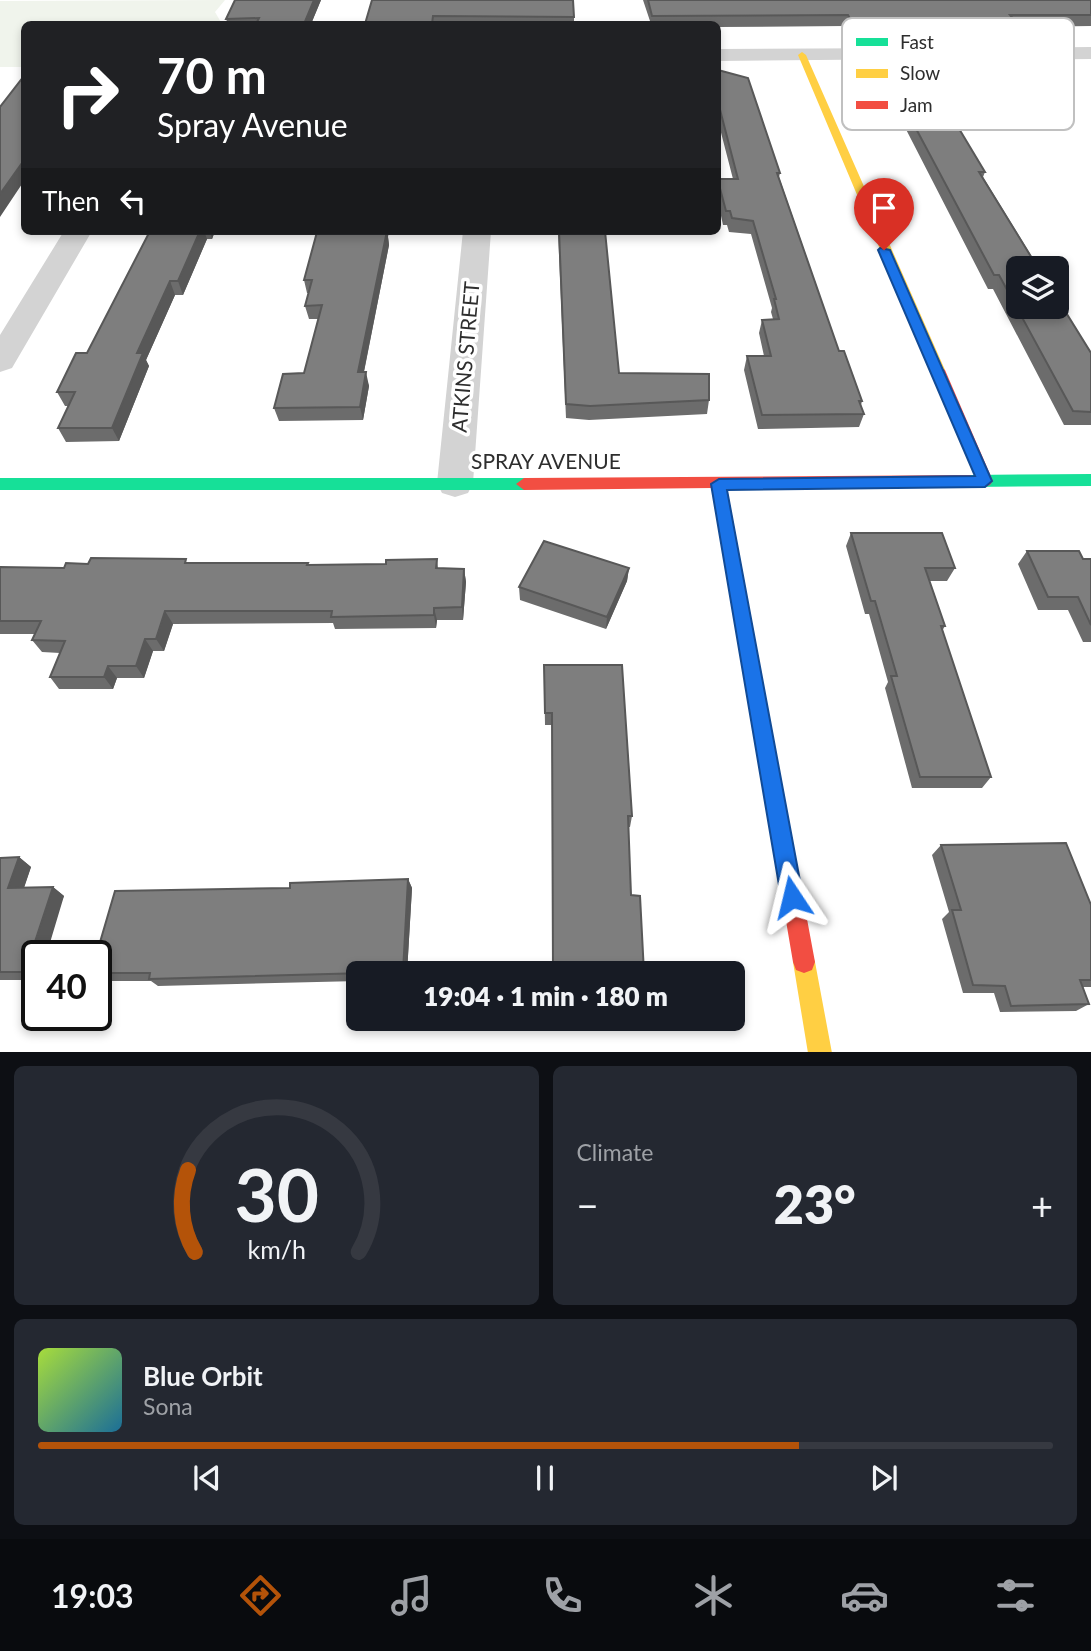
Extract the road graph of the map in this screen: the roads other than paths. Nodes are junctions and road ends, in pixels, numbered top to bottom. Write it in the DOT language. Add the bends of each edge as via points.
graph roads {
  1 [pos="721,55"];
  2 [pos="802,55"];
  3 [pos="842,55"];
  4 [pos="76,235"];
  5 [pos="477,235"];
  6 [pos="0,361"];
  7 [pos="1091,480"];
  8 [pos="985,481"];
  9 [pos="455,483"];
  10 [pos="0,484"];
  11 [pos="719,484"];
  12 [pos="820,1052"];
  1 -- 2 [label="street"];
  2 -- 3 [label="street"];
  2 -- 8 [label="street"];
  4 -- 6 [label="street"];
  5 -- 9 [label="street, ATKINS STREET"];
  7 -- 8 [label="street, SPRAY AVENUE"];
  8 -- 11 [label="street, SPRAY AVENUE"];
  9 -- 10 [label="street, SPRAY AVENUE"];
  9 -- 11 [label="street, SPRAY AVENUE"];
  11 -- 12 [label="street"];
}
